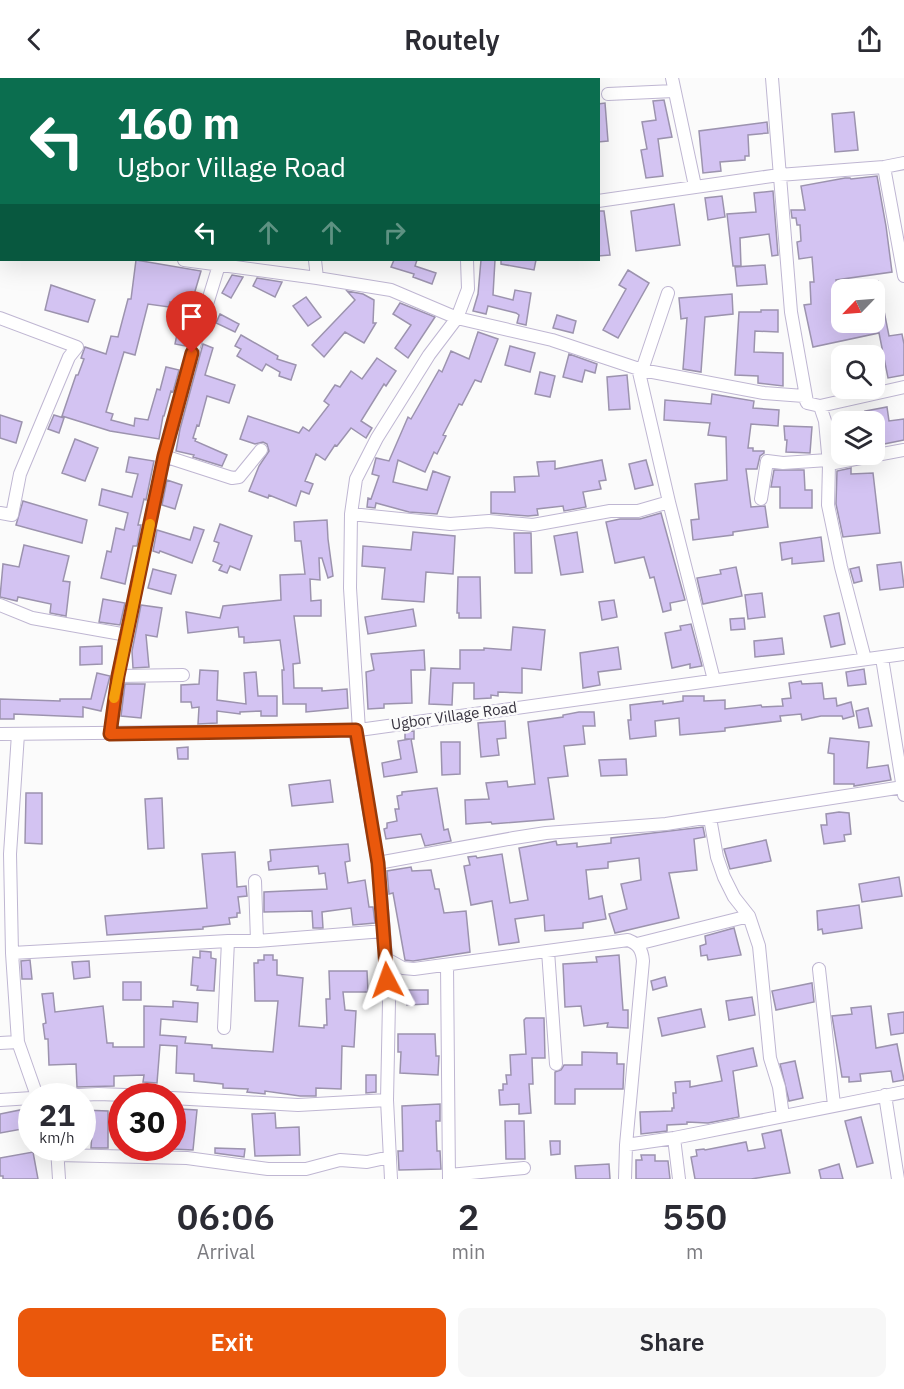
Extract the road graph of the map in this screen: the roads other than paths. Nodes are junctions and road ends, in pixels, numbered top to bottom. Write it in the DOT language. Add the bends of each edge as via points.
graph roads {
  1 [pos="672,78"];
  2 [pos="772,78"];
  3 [pos="674,91"];
  4 [pos="608,94"];
  5 [pos="904,163"];
  6 [pos="884,167"];
  7 [pos="779,176"];
  8 [pos="696,186"];
  9 [pos="600,201"];
  10 [pos="191,261"];
  11 [pos="315,261"];
  12 [pos="467,261"];
  13 [pos="219,265"];
  14 [pos="904,274"];
  15 [pos="317,278"];
  16 [pos="668,293"];
  17 [pos="0,318"];
  18 [pos="457,318"];
  19 [pos="640,369"];
  20 [pos="904,387"];
  21 [pos="807,403"];
  22 [pos="820,406"];
  23 [pos="261,450"];
  24 [pos="904,450"];
  25 [pos="164,456"];
  26 [pos="829,462"];
  27 [pos="761,499"];
  28 [pos="669,502"];
  29 [pos="0,513"];
  30 [pos="351,514"];
  31 [pos="0,605"];
  32 [pos="128,635"];
  33 [pos="904,654"];
  34 [pos="882,658"];
  35 [pos="865,659"];
  36 [pos="183,675"];
  37 [pos="118,676"];
  38 [pos="714,680"];
  39 [pos="357,730"];
  40 [pos="0,734"];
  41 [pos="18,734"];
  42 [pos="110,734"];
  43 [pos="903,791"];
  44 [pos="710,818"];
  45 [pos="5,854"];
  46 [pos="378,863"];
  47 [pos="255,881"];
  48 [pos="749,916"];
  49 [pos="384,931"];
  50 [pos="228,941"];
  51 [pos="257,941"];
  52 [pos="637,944"];
  53 [pos="548,951"];
  54 [pos="12,953"];
  55 [pos="385,958"];
  56 [pos="447,965"];
  57 [pos="819,969"];
  58 [pos="224,1028"];
  59 [pos="18,1042"];
  60 [pos="0,1043"];
  61 [pos="556,1064"];
  62 [pos="32,1083"];
  63 [pos="904,1092"];
  64 [pos="885,1095"];
  65 [pos="18,1099"];
  66 [pos="186,1099"];
  67 [pos="0,1100"];
  68 [pos="387,1100"];
  69 [pos="834,1105"];
  70 [pos="783,1116"];
  71 [pos="674,1138"];
  72 [pos="626,1145"];
  73 [pos="96,1153"];
  74 [pos="390,1158"];
  75 [pos="57,1161"];
  76 [pos="524,1168"];
  77 [pos="449,1177"];
  78 [pos="58,1179"];
  79 [pos="391,1179"];
  80 [pos="625,1179"];
  81 [pos="679,1179"];
  82 [pos="898,1179"];
  1 -- 3 [label="street"];
  2 -- 7 [label="street"];
  3 -- 4 [label="street"];
  3 -- 8 [label="street"];
  5 -- 6 [label="street"];
  6 -- 7 [label="street"];
  6 -- 14 [label="street"];
  7 -- 8 [label="street"];
  7 -- 21 [label="street" via="791,312"];
  8 -- 9 [label="street"];
  10 -- 13 [label="street"];
  11 -- 15 [label="street"];
  12 -- 18 [label="street" via="468,289"];
  13 -- 15 [label="street"];
  13 -- 25 [label="street"];
  15 -- 18 [label="street" via="391,291"];
  16 -- 19 [label="street"];
  17 -- 29 [label="street" via="76,347 20,474 12,515"];
  18 -- 19 [label="street" via="552,340"];
  18 -- 30 [label="street" via="377,438 356,479"];
  19 -- 21 [label="street" via="764,393 804,396"];
  19 -- 28 [label="street"];
  20 -- 22 [label="street"];
  21 -- 22 [label="street"];
  22 -- 26 [label="street"];
  23 -- 25 [label="street" via="239,477 232,478"];
  24 -- 26 [label="street"];
  25 -- 32 [label="street"];
  26 -- 27 [label="street" via="768,461"];
  26 -- 35 [label="street" via="828,505"];
  28 -- 30 [label="street" via="639,511 610,511 533,525 489,521 450,524"];
  28 -- 38 [label="street"];
  30 -- 39 [label="street" via="350,588"];
  31 -- 32 [label="street" via="32,618"];
  32 -- 37 [label="street"];
  33 -- 34 [label="street, Ugbor Village Road"];
  34 -- 35 [label="street, Ugbor Village Road"];
  34 -- 43 [label="street"];
  35 -- 38 [label="street, Ugbor Village Road"];
  36 -- 37 [label="street"];
  37 -- 42 [label="street"];
  38 -- 39 [label="street, Ugbor Village Road"];
  39 -- 42 [label="street, Ugbor Village Road"];
  39 -- 46 [label="street"];
  40 -- 41 [label="street, Ugbor Village Road"];
  41 -- 42 [label="street, Ugbor Village Road"];
  41 -- 45 [label="street"];
  43 -- 44 [label="street"];
  44 -- 46 [label="street" via="546,833"];
  44 -- 48 [label="street" via="724,877"];
  45 -- 54 [label="street"];
  46 -- 49 [label="street"];
  47 -- 51 [label="street"];
  48 -- 52 [label="street"];
  48 -- 70 [label="street" via="759,946 770,1058"];
  49 -- 51 [label="street"];
  49 -- 55 [label="street"];
  50 -- 51 [label="street"];
  50 -- 54 [label="street"];
  50 -- 58 [label="street"];
  52 -- 53 [label="street" via="627,940"];
  52 -- 72 [label="street" via="643,960"];
  53 -- 56 [label="street"];
  53 -- 61 [label="street"];
  54 -- 59 [label="street"];
  55 -- 56 [label="street" via="403,968"];
  55 -- 68 [label="street"];
  56 -- 77 [label="street"];
  57 -- 69 [label="street"];
  59 -- 60 [label="street"];
  59 -- 62 [label="street"];
  63 -- 64 [label="street"];
  64 -- 69 [label="street"];
  64 -- 82 [label="street"];
  65 -- 67 [label="street"];
  66 -- 68 [label="street" via="298,1105"];
  68 -- 74 [label="street"];
  69 -- 70 [label="street"];
  70 -- 71 [label="street"];
  71 -- 72 [label="street"];
  71 -- 81 [label="street"];
  72 -- 80 [label="street"];
  73 -- 74 [label="street" via="187,1158 268,1169 306,1169 340,1160 367,1162"];
  74 -- 79 [label="street"];
  75 -- 78 [label="street"];
  76 -- 77 [label="street"];
}
